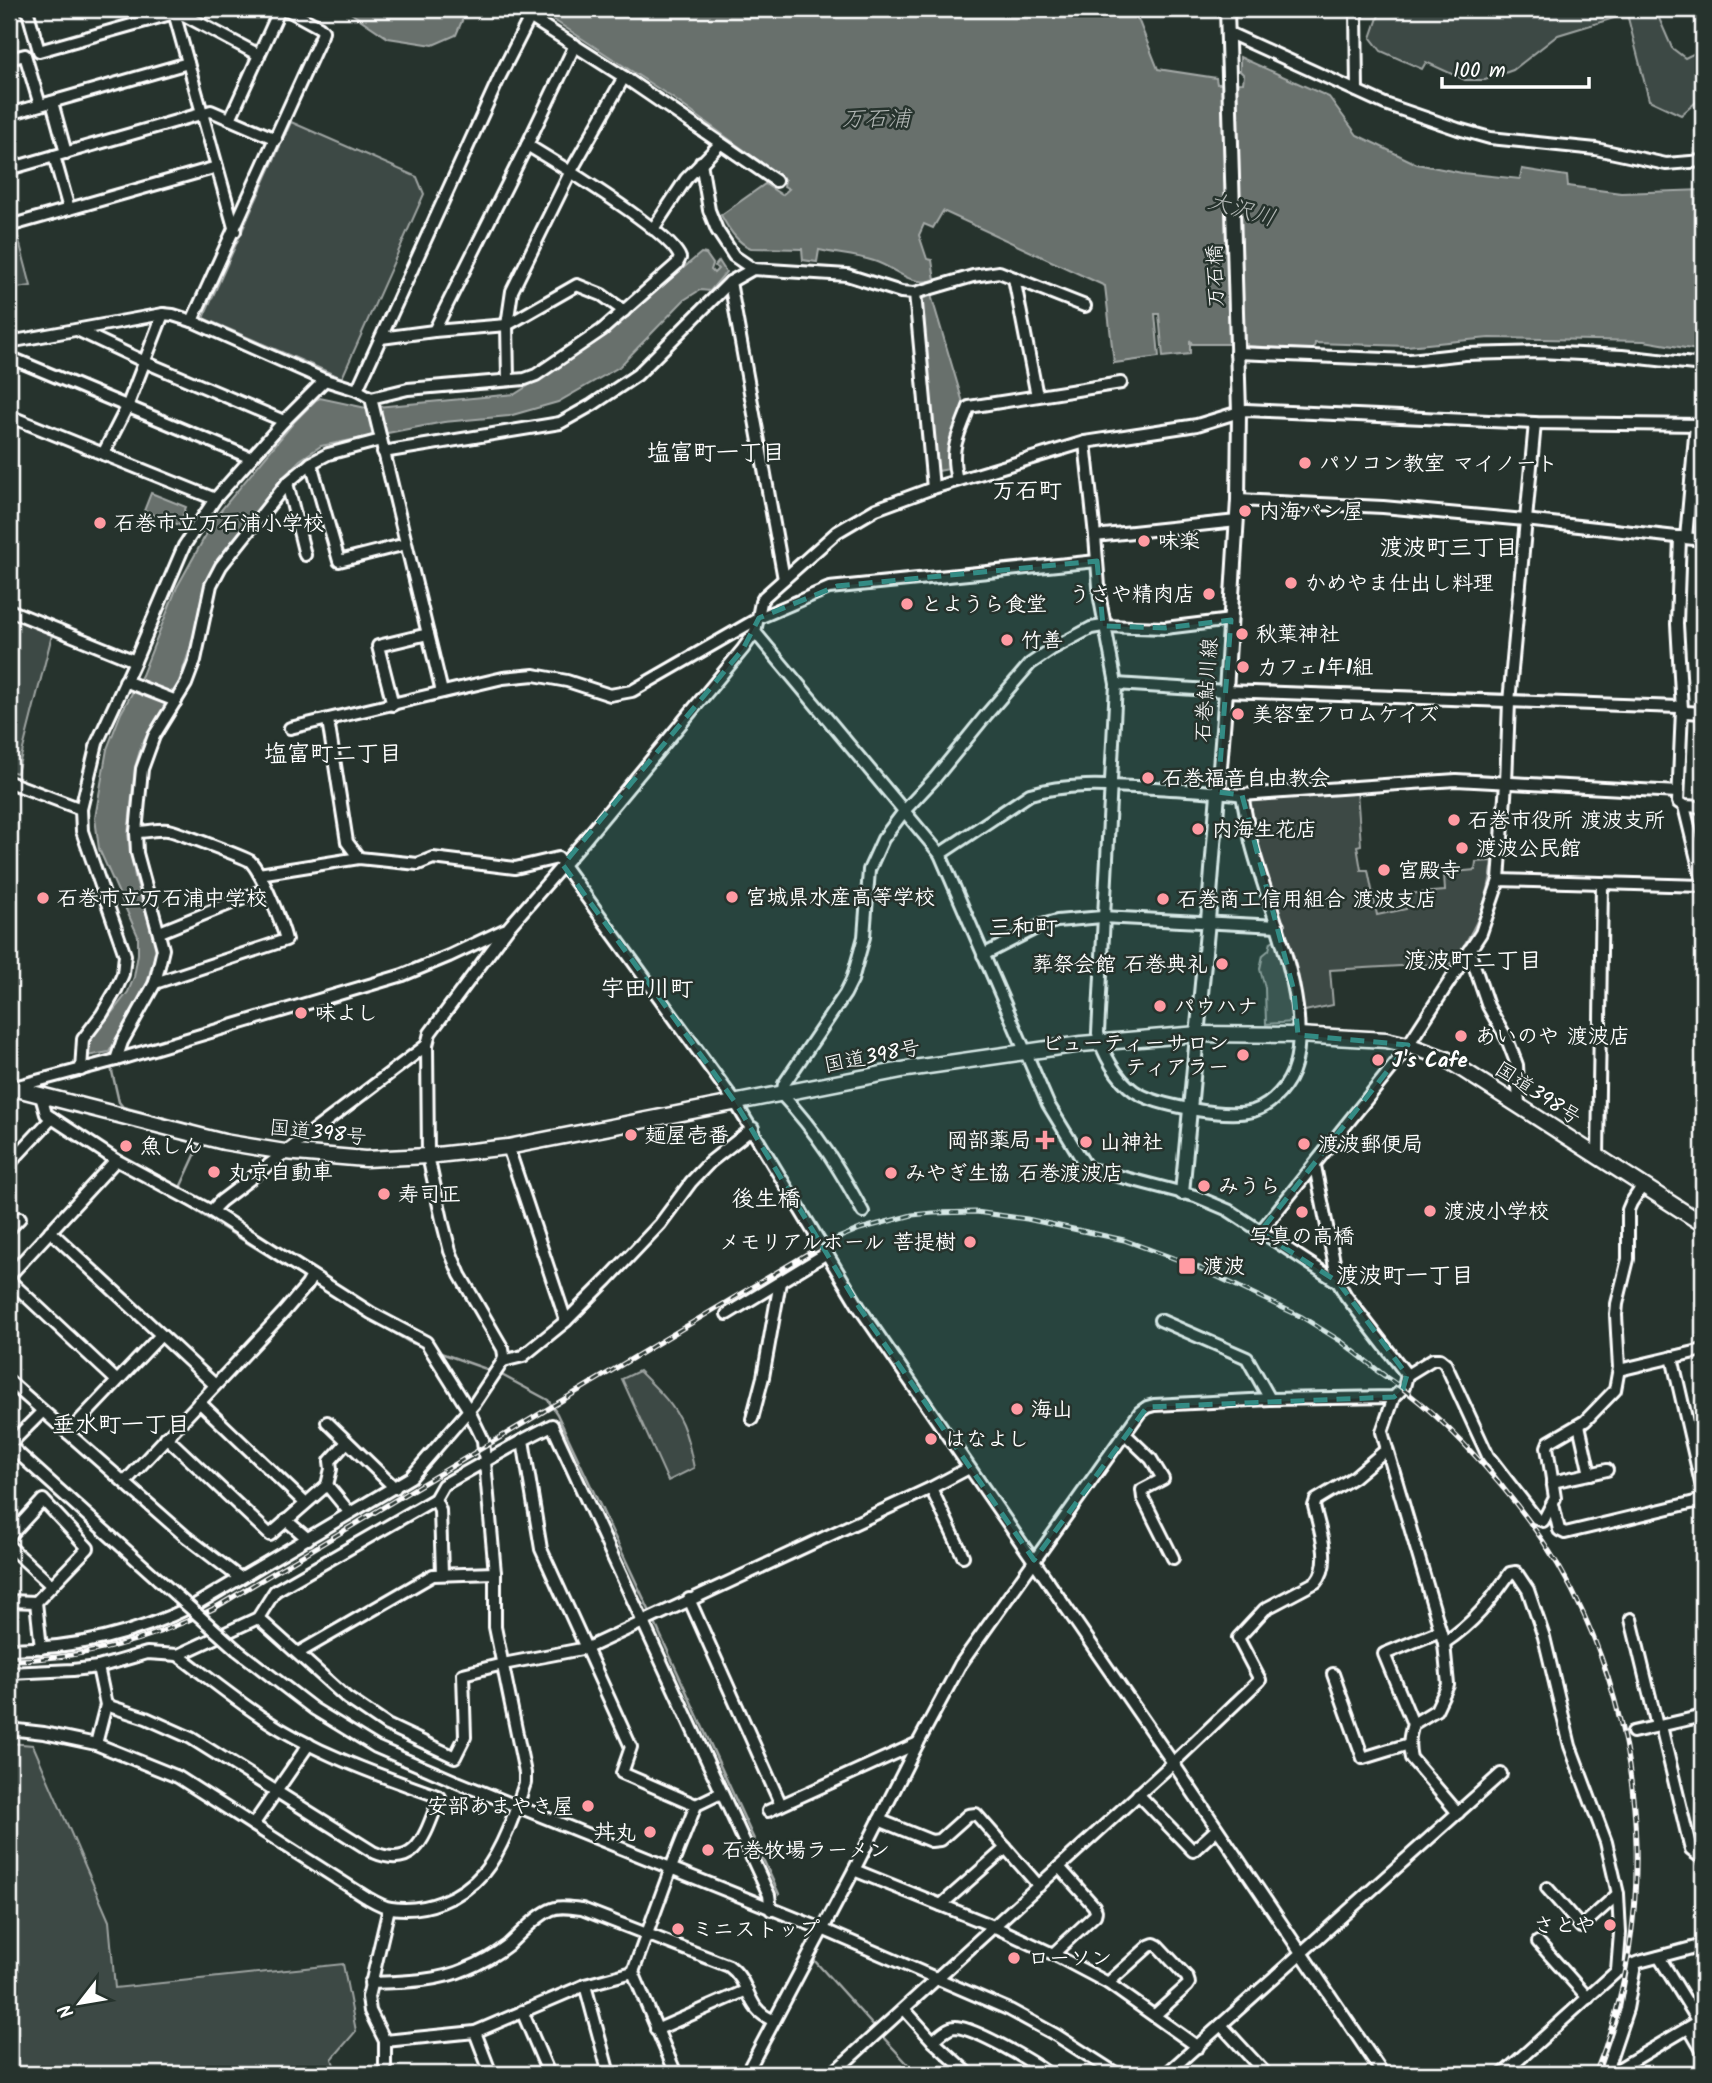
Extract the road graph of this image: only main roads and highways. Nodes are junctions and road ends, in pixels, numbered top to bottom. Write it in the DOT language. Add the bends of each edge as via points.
graph roads {
  1 [pos="1227,9"];
  2 [pos="1237,351"];
  3 [pos="1198,1034"];
  4 [pos="10,1087"];
  5 [pos="1182,1193"];
  6 [pos="1703,1224"];
  1 -- 2 [label="main road, 万石橋"];
  2 -- 3 [label="main road, 石巻鮎川線" via="1237,521"];
  3 -- 4 [label="highway, 国道398号" via="1100,1042 907,1069 508,1147 365,1159 285,1152 203,1137"];
  3 -- 5 [label="main road, 石巻鮎川線"];
  3 -- 6 [label="highway, 国道398号" via="1362,1038 1408,1045 1446,1059"];
}
